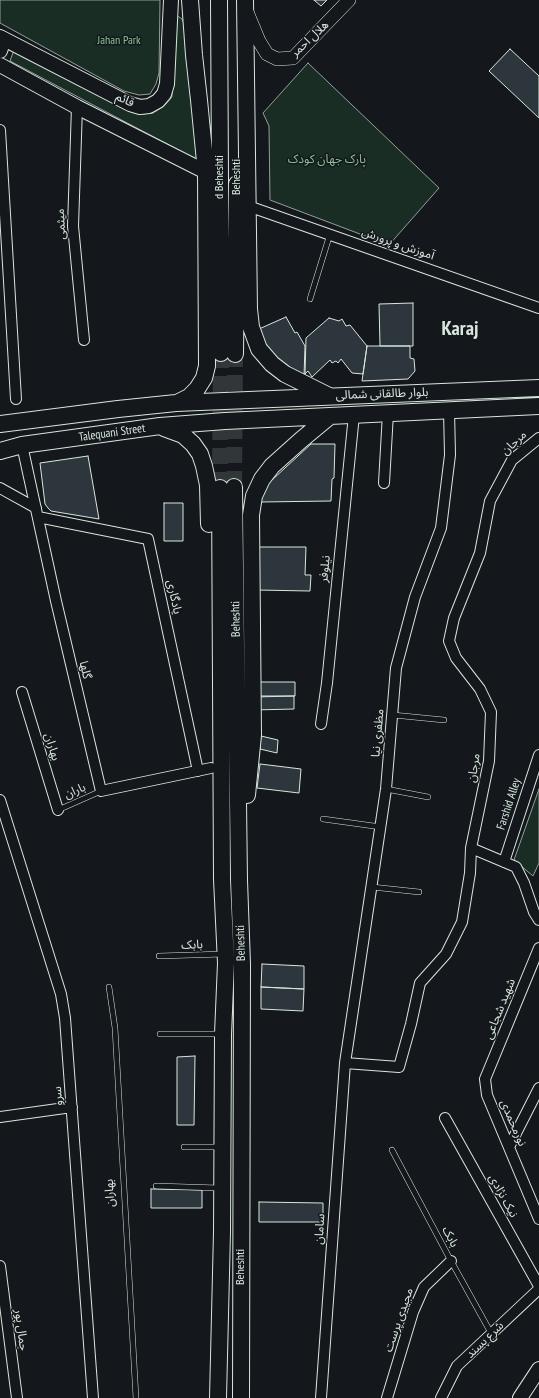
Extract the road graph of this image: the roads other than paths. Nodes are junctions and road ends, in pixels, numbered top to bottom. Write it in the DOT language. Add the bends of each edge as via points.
graph roads {
  1 [pos="171,0"];
  2 [pos="190,0"];
  3 [pos="219,0"];
  4 [pos="349,0"];
  5 [pos="242,3"];
  6 [pos="1,42"];
  7 [pos="0,65"];
  8 [pos="77,107"];
  9 [pos="0,130"];
  10 [pos="206,172"];
  11 [pos="248,206"];
  12 [pos="330,234"];
  13 [pos="310,299"];
  14 [pos="539,308"];
  15 [pos="84,340"];
  16 [pos="228,354"];
  17 [pos="539,388"];
  18 [pos="330,396"];
  19 [pos="16,399"];
  20 [pos="224,401"];
  21 [pos="176,403"];
  22 [pos="539,406"];
  23 [pos="449,410"];
  24 [pos="388,413"];
  25 [pos="354,415"];
  26 [pos="330,416"];
  27 [pos="225,421"];
  28 [pos="1,424"];
  29 [pos="160,426"];
  30 [pos="539,438"];
  31 [pos="22,445"];
  32 [pos="0,451"];
  33 [pos="384,483"];
  34 [pos="0,488"];
  35 [pos="37,513"];
  36 [pos="22,692"];
  37 [pos="393,715"];
  38 [pos="444,720"];
  39 [pos="320,724"];
  40 [pos="539,755"];
  41 [pos="204,769"];
  42 [pos="386,789"];
  43 [pos="101,791"];
  44 [pos="428,797"];
  45 [pos="0,800"];
  46 [pos="58,810"];
  47 [pos="323,819"];
  48 [pos="381,827"];
  49 [pos="471,848"];
  50 [pos="504,862"];
  51 [pos="222,879"];
  52 [pos="240,880"];
  53 [pos="372,887"];
  54 [pos="419,892"];
  55 [pos="539,920"];
  56 [pos="539,948"];
  57 [pos="225,954"];
  58 [pos="159,956"];
  59 [pos="109,987"];
  60 [pos="160,1034"];
  61 [pos="223,1034"];
  62 [pos="345,1062"];
  63 [pos="485,1079"];
  64 [pos="539,1088"];
  65 [pos="72,1107"];
  66 [pos="0,1117"];
  67 [pos="445,1118"];
  68 [pos="184,1147"];
  69 [pos="222,1147"];
  70 [pos="509,1147"];
  71 [pos="392,1150"];
  72 [pos="156,1186"];
  73 [pos="222,1188"];
  74 [pos="539,1219"];
  75 [pos="451,1261"];
  76 [pos="0,1266"];
  77 [pos="539,1288"];
  78 [pos="491,1333"];
  79 [pos="539,1369"];
  80 [pos="17,1398"];
  81 [pos="93,1398"];
  82 [pos="136,1398"];
  83 [pos="218,1398"];
  84 [pos="241,1398"];
  85 [pos="321,1398"];
  86 [pos="387,1398"];
  87 [pos="441,1398"];
  88 [pos="520,1398"];
  1 -- 6 [label="main road, قائم" via="168,84 158,101 149,106 130,104"];
  2 -- 10 [label="main road"];
  3 -- 16 [label="main road, d Beheshti"];
  4 -- 5 [label="street, هلال احمر" via="293,58 277,59 267,54"];
  5 -- 11 [label="main road"];
  5 -- 16 [label="main road, Beheshti" via="237,192"];
  7 -- 8 [label="main road"];
  8 -- 10 [label="main road"];
  8 -- 15 [label="street, میثمی" via="73,226"];
  9 -- 19 [label="street"];
  10 -- 21 [label="main road" via="207,366 198,389"];
  11 -- 12 [label="street, آموزش و پرورش"];
  11 -- 18 [label="main road" via="249,309 251,327 259,349 285,374"];
  12 -- 13 [label="lane"];
  12 -- 14 [label="street, آموزش و پرورش"];
  17 -- 18 [label="main road, بلوار طالقانی شمالی"];
  18 -- 20 [label="main road, بلوار طالقانی شمالی"];
  20 -- 21 [label="main road, Talequani Street"];
  21 -- 28 [label="main road, Talequani Street"];
  22 -- 23 [label="main road, بلوار طالقانی شمالی"];
  23 -- 24 [label="main road, بلوار طالقانی شمالی"];
  23 -- 37 [label="street, مظفری نیا" via="450,455 441,528 415,597 396,668"];
  24 -- 25 [label="main road, بلوار طالقانی شمالی"];
  24 -- 33 [label="street"];
  25 -- 26 [label="main road, بلوار طالقانی شمالی"];
  25 -- 39 [label="street, نیلوفر" via="327,683"];
  26 -- 27 [label="main road, بلوار طالقانی شمالی"];
  26 -- 52 [label="main road" via="272,466 254,496 253,735"];
  27 -- 29 [label="main road, Talequani Street"];
  29 -- 31 [label="main road, Talequani Street"];
  29 -- 41 [label="main road" via="183,435 193,444 200,454 208,485"];
  30 -- 49 [label="street, مرجان" via="512,460 490,501 480,553 454,618 449,641 456,658 480,689 491,712 489,761"];
  31 -- 32 [label="main road, Talequani Street"];
  31 -- 35 [label="street, گلها"];
  34 -- 35 [label="street"];
  35 -- 41 [label="street, یادگاری" via="148,539"];
  35 -- 43 [label="street, گلها"];
  36 -- 46 [label="street, بهاران"];
  37 -- 38 [label="lane"];
  37 -- 42 [label="street, مظفری نیا"];
  40 -- 50 [label="street, Farshid Alley"];
  41 -- 43 [label="street"];
  41 -- 51 [label="main road"];
  42 -- 44 [label="lane"];
  42 -- 48 [label="street, مظفری نیا"];
  43 -- 46 [label="lane, باران"];
  45 -- 65 [label="street, سرو" via="61,994"];
  47 -- 48 [label="lane"];
  48 -- 53 [label="street, مظفری نیا"];
  49 -- 50 [label="street"];
  49 -- 62 [label="street, مرجان" via="470,873 462,922 446,954 420,983 399,1067"];
  50 -- 55 [label="street" via="516,867"];
  51 -- 52 [label="main road, Beheshti" via="227,487"];
  51 -- 57 [label="main road, Beheshti"];
  52 -- 84 [label="main road, Beheshti"];
  53 -- 54 [label="lane"];
  53 -- 62 [label="street, مظفری نیا"];
  56 -- 63 [label="street, شهید شجاعی"];
  57 -- 58 [label="lane, بابک"];
  57 -- 61 [label="main road, Beheshti"];
  59 -- 82 [label="lane, بهاران" via="114,1028"];
  60 -- 61 [label="lane"];
  61 -- 69 [label="main road, Beheshti"];
  62 -- 85 [label="street, سامان"];
  63 -- 70 [label="street, نورمحمدی" via="487,1095"];
  64 -- 70 [label="street"];
  65 -- 66 [label="street"];
  65 -- 81 [label="street, سرو"];
  67 -- 77 [label="street, نیک نژادی"];
  68 -- 69 [label="lane"];
  69 -- 73 [label="main road, Beheshti"];
  70 -- 74 [label="street, نورمحمدی"];
  71 -- 75 [label="lane, بابک"];
  72 -- 73 [label="lane"];
  73 -- 83 [label="main road, Beheshti"];
  75 -- 78 [label="lane, بابک"];
  75 -- 86 [label="street, مجیدی پرست" via="424,1287 413,1312"];
  76 -- 80 [label="street, جمال پور"];
  77 -- 78 [label="street, شرع پسند"];
  78 -- 87 [label="street, شرع پسند" via="457,1366"];
  79 -- 88 [label="main road"];
}
